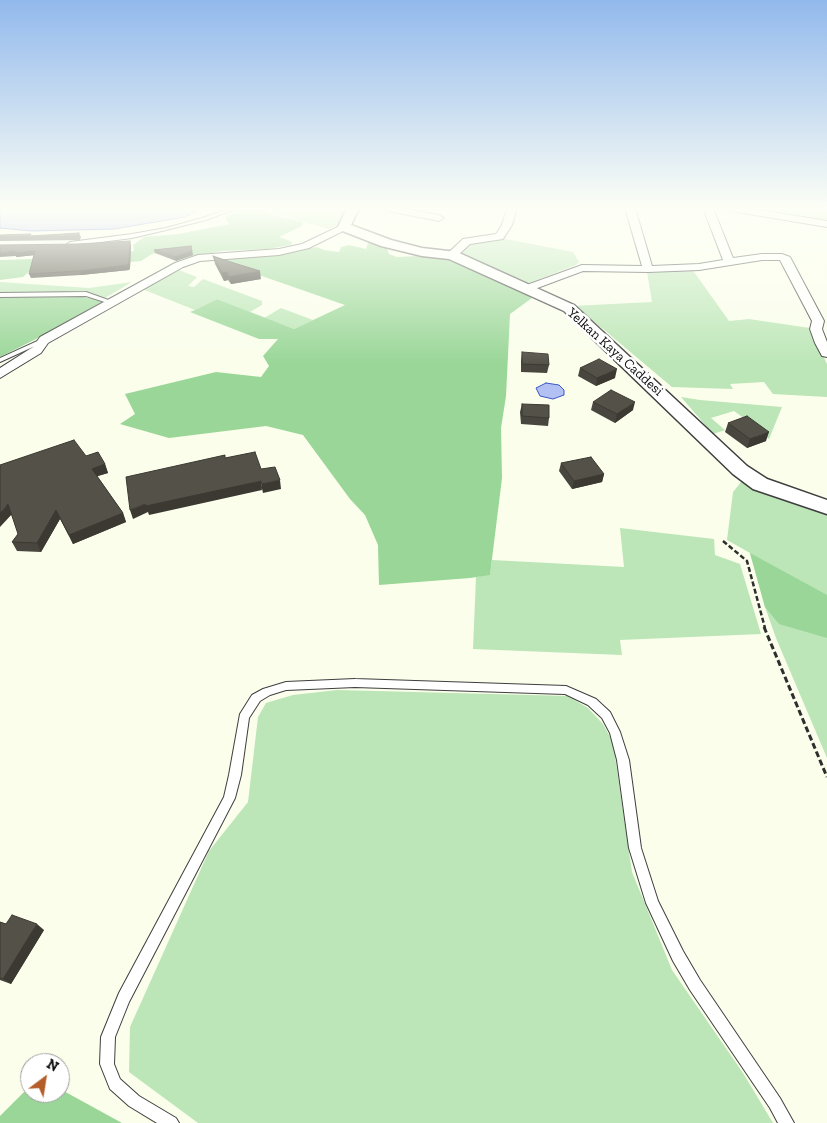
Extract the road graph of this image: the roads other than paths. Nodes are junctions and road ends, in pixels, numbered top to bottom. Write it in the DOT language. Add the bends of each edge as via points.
graph roads {
  1 [pos="193,260"];
  2 [pos="464,260"];
  3 [pos="646,260"];
  4 [pos="745,260"];
  5 [pos="787,260"];
  6 [pos="730,263"];
  7 [pos="648,268"];
  8 [pos="528,288"];
  9 [pos="0,295"];
  10 [pos="111,302"];
  11 [pos="44,340"];
  12 [pos="827,353"];
  13 [pos="0,360"];
  14 [pos="0,374"];
  15 [pos="827,507"];
  16 [pos="171,1123"];
  17 [pos="786,1123"];
  1 -- 10 [label="street"];
  2 -- 8 [label="street, Yelkan Kaya Caddesi"];
  3 -- 7 [label="street"];
  4 -- 6 [label="street"];
  5 -- 12 [label="street" via="818,321 816,329"];
  6 -- 7 [label="street"];
  7 -- 8 [label="street" via="582,268"];
  8 -- 15 [label="street, Yelkan Kaya Caddesi" via="569,308 760,484"];
  9 -- 10 [label="lane" via="86,294"];
  10 -- 11 [label="street"];
  11 -- 13 [label="lane"];
  11 -- 14 [label="street" via="37,350"];
  16 -- 17 [label="lane" via="134,1101 114,1084 106,1064 108,1038 124,998 229,798 244,717 256,698 286,686 354,683 566,690 592,702 606,715 623,760 636,848 652,903 695,985"];
}
